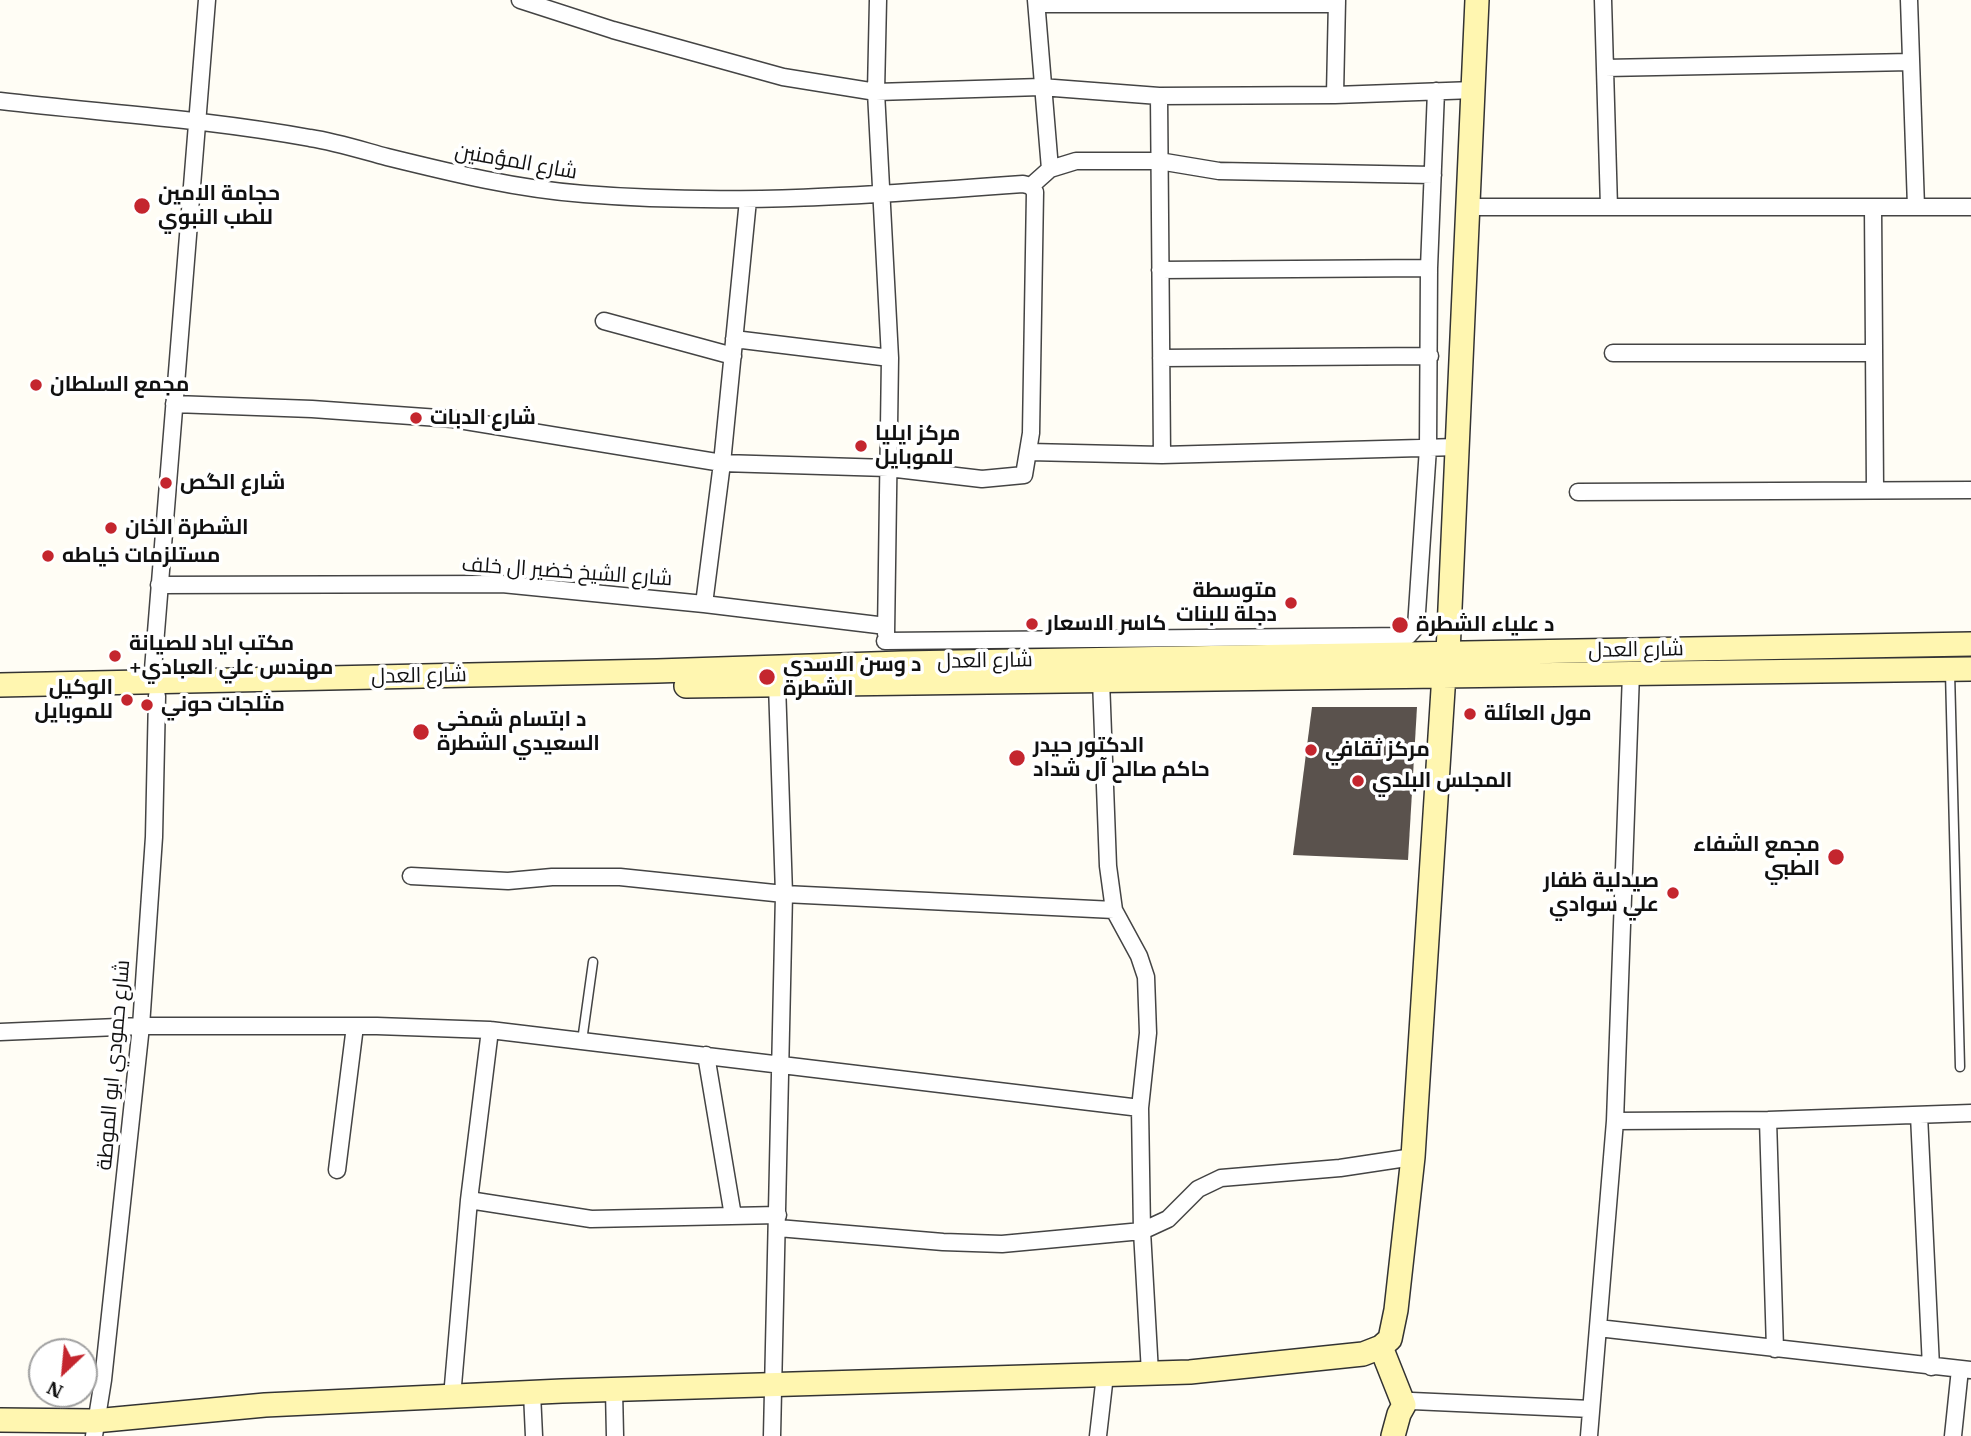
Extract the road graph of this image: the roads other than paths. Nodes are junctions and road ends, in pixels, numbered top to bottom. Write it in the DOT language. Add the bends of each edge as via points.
graph roads {
  1 [pos="207,0"];
  2 [pos="520,0"];
  3 [pos="878,0"];
  4 [pos="1477,0"];
  5 [pos="1603,0"];
  6 [pos="1909,0"];
  7 [pos="1036,2"];
  8 [pos="1337,2"];
  9 [pos="1911,62"];
  10 [pos="1605,68"];
  11 [pos="1041,87"];
  12 [pos="1474,90"];
  13 [pos="1436,91"];
  14 [pos="876,92"];
  15 [pos="1335,95"];
  16 [pos="1158,96"];
  17 [pos="0,101"];
  18 [pos="196,120"];
  19 [pos="1159,161"];
  20 [pos="1050,169"];
  21 [pos="1433,174"];
  22 [pos="1031,186"];
  23 [pos="881,195"];
  24 [pos="748,200"];
  25 [pos="1469,207"];
  26 [pos="1609,207"];
  27 [pos="1873,207"];
  28 [pos="1916,207"];
  29 [pos="1971,207"];
  30 [pos="1429,268"];
  31 [pos="1160,270"];
  32 [pos="604,321"];
  33 [pos="734,348"];
  34 [pos="1613,353"];
  35 [pos="1874,353"];
  36 [pos="1430,356"];
  37 [pos="890,358"];
  38 [pos="1161,358"];
  39 [pos="174,404"];
  40 [pos="1457,447"];
  41 [pos="1428,448"];
  42 [pos="1029,452"];
  43 [pos="1162,455"];
  44 [pos="722,464"];
  45 [pos="888,468"];
  46 [pos="1875,489"];
  47 [pos="1971,490"];
  48 [pos="1578,492"];
  49 [pos="159,585"];
  50 [pos="704,604"];
  51 [pos="885,643"];
  52 [pos="1971,644"];
  53 [pos="1446,664"];
  54 [pos="1961,669"];
  55 [pos="1631,673"];
  56 [pos="1101,680"];
  57 [pos="777,684"];
  58 [pos="0,685"];
  59 [pos="154,689"];
  60 [pos="0,699"];
  61 [pos="411,876"];
  62 [pos="784,894"];
  63 [pos="1114,910"];
  64 [pos="593,962"];
  65 [pos="141,1026"];
  66 [pos="355,1026"];
  67 [pos="490,1030"];
  68 [pos="0,1032"];
  69 [pos="582,1041"];
  70 [pos="706,1055"];
  71 [pos="782,1064"];
  72 [pos="1960,1068"];
  73 [pos="1140,1108"];
  74 [pos="1971,1113"];
  75 [pos="1919,1115"];
  76 [pos="1768,1119"];
  77 [pos="1615,1121"];
  78 [pos="1413,1157"];
  79 [pos="337,1170"];
  80 [pos="469,1200"];
  81 [pos="733,1216"];
  82 [pos="778,1221"];
  83 [pos="1142,1231"];
  84 [pos="1598,1328"];
  85 [pos="1381,1347"];
  86 [pos="1775,1349"];
  87 [pos="1931,1367"];
  88 [pos="1966,1369"];
  89 [pos="1150,1373"];
  90 [pos="1105,1375"];
  91 [pos="774,1386"];
  92 [pos="614,1390"];
  93 [pos="532,1393"];
  94 [pos="452,1397"];
  95 [pos="1404,1405"];
  96 [pos="1591,1409"];
  97 [pos="0,1420"];
  98 [pos="94,1429"];
  99 [pos="534,1436"];
  100 [pos="614,1436"];
  101 [pos="772,1436"];
  102 [pos="1098,1436"];
  103 [pos="1393,1436"];
  104 [pos="1589,1436"];
  105 [pos="1952,1436"];
  1 -- 18 [label="street, شارع حمودي ابو الموطة"];
  2 -- 14 [label="street" via="783,77"];
  3 -- 14 [label="street"];
  4 -- 12 [label="street"];
  5 -- 10 [label="street"];
  6 -- 9 [label="street"];
  7 -- 8 [label="street"];
  7 -- 11 [label="street"];
  8 -- 15 [label="street"];
  9 -- 10 [label="street"];
  9 -- 28 [label="street"];
  10 -- 26 [label="street"];
  11 -- 14 [label="street"];
  11 -- 16 [label="street"];
  11 -- 20 [label="street"];
  12 -- 13 [label="street"];
  12 -- 25 [label="street"];
  13 -- 15 [label="street"];
  13 -- 21 [label="street, شارع الشيخ خضير ال خلف"];
  14 -- 23 [label="street"];
  15 -- 16 [label="street"];
  16 -- 19 [label="street"];
  17 -- 18 [label="street, شارع المؤمنين"];
  18 -- 24 [label="street, شارع المؤمنين" via="312,138 530,189"];
  18 -- 39 [label="street, شارع حمودي ابو الموطة"];
  19 -- 20 [label="street" via="1076,161"];
  19 -- 21 [label="street" via="1219,171"];
  19 -- 31 [label="street"];
  20 -- 22 [label="street"];
  21 -- 30 [label="street, شارع الشيخ خضير ال خلف"];
  22 -- 23 [label="street, شارع المؤمنين"];
  22 -- 42 [label="street" via="1035,192"];
  23 -- 24 [label="street, شارع المؤمنين"];
  23 -- 37 [label="street"];
  24 -- 33 [label="street"];
  25 -- 26 [label="street"];
  25 -- 40 [label="street"];
  26 -- 27 [label="street"];
  27 -- 28 [label="street"];
  27 -- 35 [label="street"];
  28 -- 29 [label="street"];
  30 -- 31 [label="street"];
  30 -- 36 [label="street, شارع الشيخ خضير ال خلف"];
  31 -- 38 [label="street"];
  32 -- 33 [label="street"];
  33 -- 37 [label="street"];
  33 -- 44 [label="street"];
  34 -- 35 [label="street"];
  35 -- 46 [label="street"];
  36 -- 38 [label="street"];
  36 -- 41 [label="street, شارع الشيخ خضير ال خلف"];
  37 -- 45 [label="street"];
  38 -- 43 [label="street"];
  39 -- 44 [label="street" via="453,419"];
  39 -- 49 [label="street, شارع حمودي ابو الموطة"];
  40 -- 41 [label="street"];
  40 -- 53 [label="street"];
  41 -- 43 [label="street"];
  41 -- 51 [label="street, شارع الشيخ خضير ال خلف" via="1416,627 1408,636"];
  42 -- 43 [label="street"];
  42 -- 45 [label="street" via="1024,475 982,479"];
  44 -- 45 [label="street"];
  44 -- 50 [label="street"];
  45 -- 51 [label="street"];
  46 -- 47 [label="street"];
  46 -- 48 [label="street"];
  49 -- 50 [label="street, شارع الشيخ خضير ال خلف" via="502,584"];
  49 -- 59 [label="street, شارع حمودي ابو الموطة"];
  50 -- 51 [label="street, شارع الشيخ خضير ال خلف"];
  51 -- 53 [label="street, شارع العدل"];
  51 -- 59 [label="street, شارع العدل" via="630,672"];
  52 -- 53 [label="street, شارع العدل"];
  53 -- 55 [label="street, شارع العدل"];
  53 -- 56 [label="street, شارع العدل"];
  53 -- 78 [label="street"];
  54 -- 55 [label="street, شارع العدل"];
  54 -- 72 [label="lane"];
  55 -- 77 [label="street"];
  56 -- 57 [label="street, شارع العدل"];
  56 -- 63 [label="street" via="1108,866"];
  57 -- 59 [label="street, شارع العدل"];
  57 -- 62 [label="street"];
  58 -- 59 [label="street, شارع العدل"];
  59 -- 60 [label="street, شارع العدل"];
  59 -- 65 [label="street, شارع حمودي ابو الموطة" via="154,837"];
  61 -- 62 [label="street" via="508,881 620,877"];
  62 -- 63 [label="street"];
  62 -- 71 [label="street"];
  63 -- 73 [label="street" via="1146,977 1148,1033"];
  64 -- 69 [label="lane"];
  65 -- 66 [label="street"];
  65 -- 68 [label="street"];
  65 -- 98 [label="street, شارع حمودي ابو الموطة"];
  66 -- 67 [label="street"];
  66 -- 79 [label="street"];
  67 -- 69 [label="street"];
  67 -- 80 [label="street"];
  69 -- 70 [label="street"];
  70 -- 71 [label="street"];
  70 -- 81 [label="street"];
  71 -- 73 [label="street"];
  71 -- 82 [label="street"];
  73 -- 83 [label="street"];
  74 -- 75 [label="street"];
  75 -- 76 [label="street"];
  75 -- 87 [label="street"];
  76 -- 77 [label="street"];
  76 -- 86 [label="street"];
  77 -- 84 [label="street"];
  78 -- 83 [label="street" via="1222,1178 1198,1189 1168,1219"];
  78 -- 85 [label="street" via="1396,1310 1390,1339"];
  80 -- 81 [label="street" via="591,1219"];
  80 -- 94 [label="street"];
  81 -- 82 [label="street"];
  82 -- 83 [label="street" via="943,1242 1002,1244"];
  82 -- 91 [label="street"];
  83 -- 89 [label="street"];
  84 -- 86 [label="street"];
  84 -- 96 [label="street"];
  85 -- 89 [label="street" via="1363,1354"];
  85 -- 95 [label="street"];
  86 -- 87 [label="street"];
  87 -- 88 [label="street"];
  88 -- 105 [label="street"];
  89 -- 90 [label="street"];
  90 -- 91 [label="street"];
  90 -- 102 [label="street"];
  91 -- 92 [label="street"];
  91 -- 101 [label="street"];
  92 -- 93 [label="street"];
  92 -- 100 [label="street"];
  93 -- 94 [label="street"];
  93 -- 99 [label="street"];
  94 -- 98 [label="street" via="265,1405"];
  95 -- 96 [label="street" via="1412,1401"];
  95 -- 103 [label="street"];
  96 -- 104 [label="street"];
  97 -- 98 [label="street"];
}
